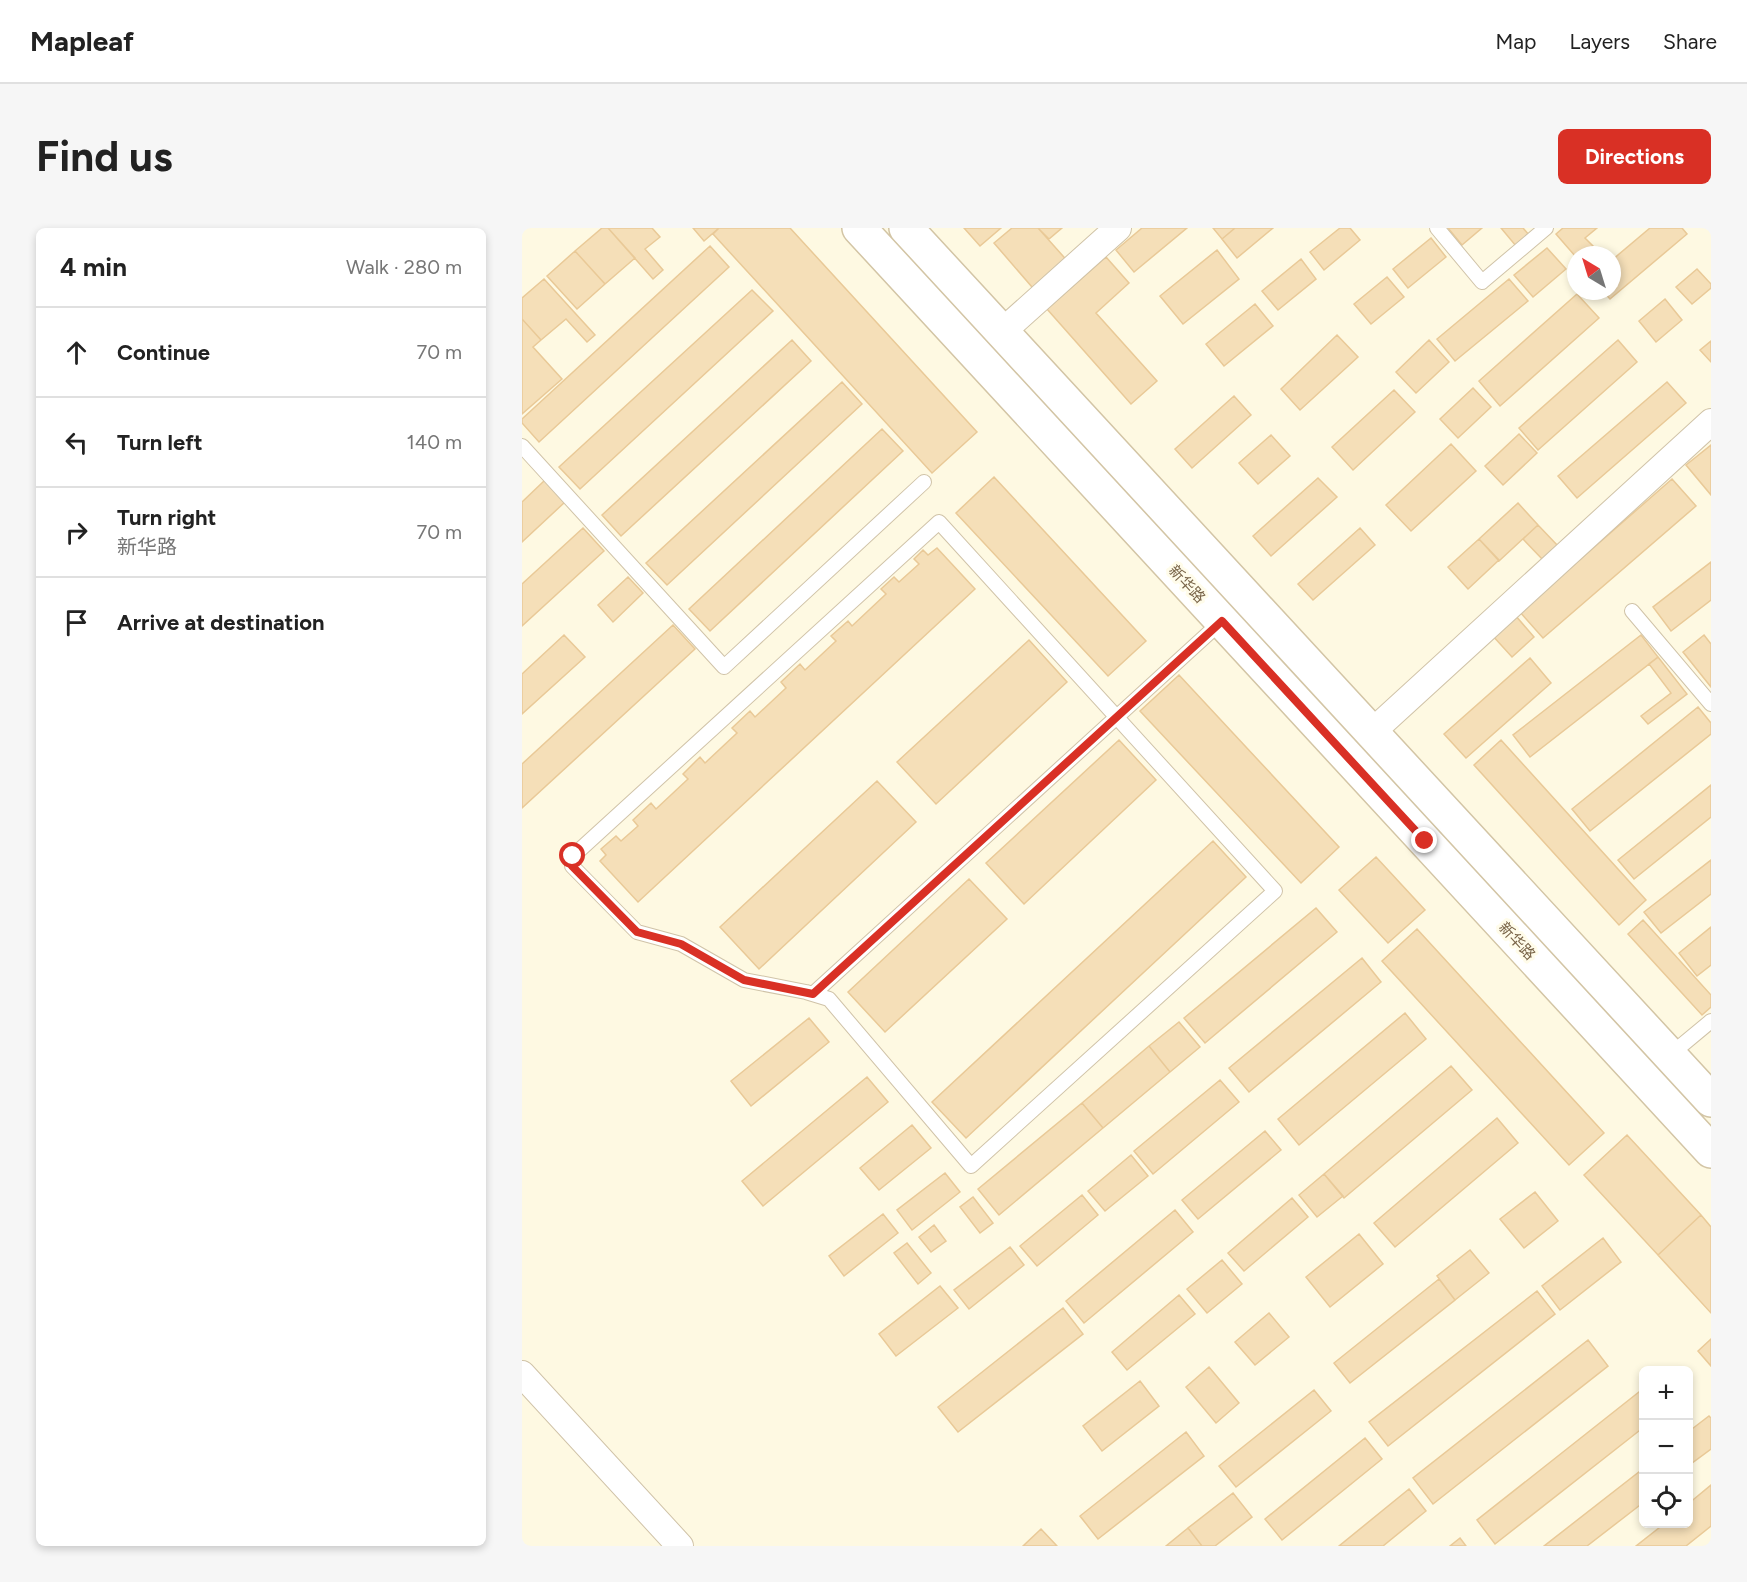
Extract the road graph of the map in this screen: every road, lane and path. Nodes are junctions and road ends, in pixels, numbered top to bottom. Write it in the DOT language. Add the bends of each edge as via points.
graph roads {
  1 [pos="859,228"];
  2 [pos="906,228"];
  3 [pos="1118,228"];
  4 [pos="1437,228"];
  5 [pos="1546,228"];
  6 [pos="1002,332"];
  7 [pos="1711,423"];
  8 [pos="522,446"];
  9 [pos="924,482"];
  10 [pos="1632,611"];
  11 [pos="1222,621"];
  12 [pos="1711,705"];
  13 [pos="1117,717"];
  14 [pos="1372,732"];
  15 [pos="813,994"];
  16 [pos="1711,1021"];
  17 [pos="1670,1055"];
  18 [pos="1711,1100"];
  19 [pos="1711,1151"];
  20 [pos="522,1374"];
  21 [pos="680,1546"];
  1 -- 11 [label="main road, 新华路"];
  2 -- 6 [label="main road"];
  3 -- 6 [label="street"];
  4 -- 5 [label="lane" via="1482,282"];
  6 -- 14 [label="main road"];
  7 -- 14 [label="street"];
  8 -- 9 [label="lane" via="724,668"];
  10 -- 12 [label="lane"];
  11 -- 13 [label="lane"];
  11 -- 19 [label="main road, 新华路"];
  13 -- 15 [label="lane"];
  13 -- 15 [label="lane" via="1275,891 971,1166 829,999"];
  13 -- 15 [label="lane" via="939,522 573,856 572,866 637,932 681,944 744,980"];
  14 -- 17 [label="main road"];
  16 -- 17 [label="lane"];
  17 -- 18 [label="main road"];
  20 -- 21 [label="street"];
}
